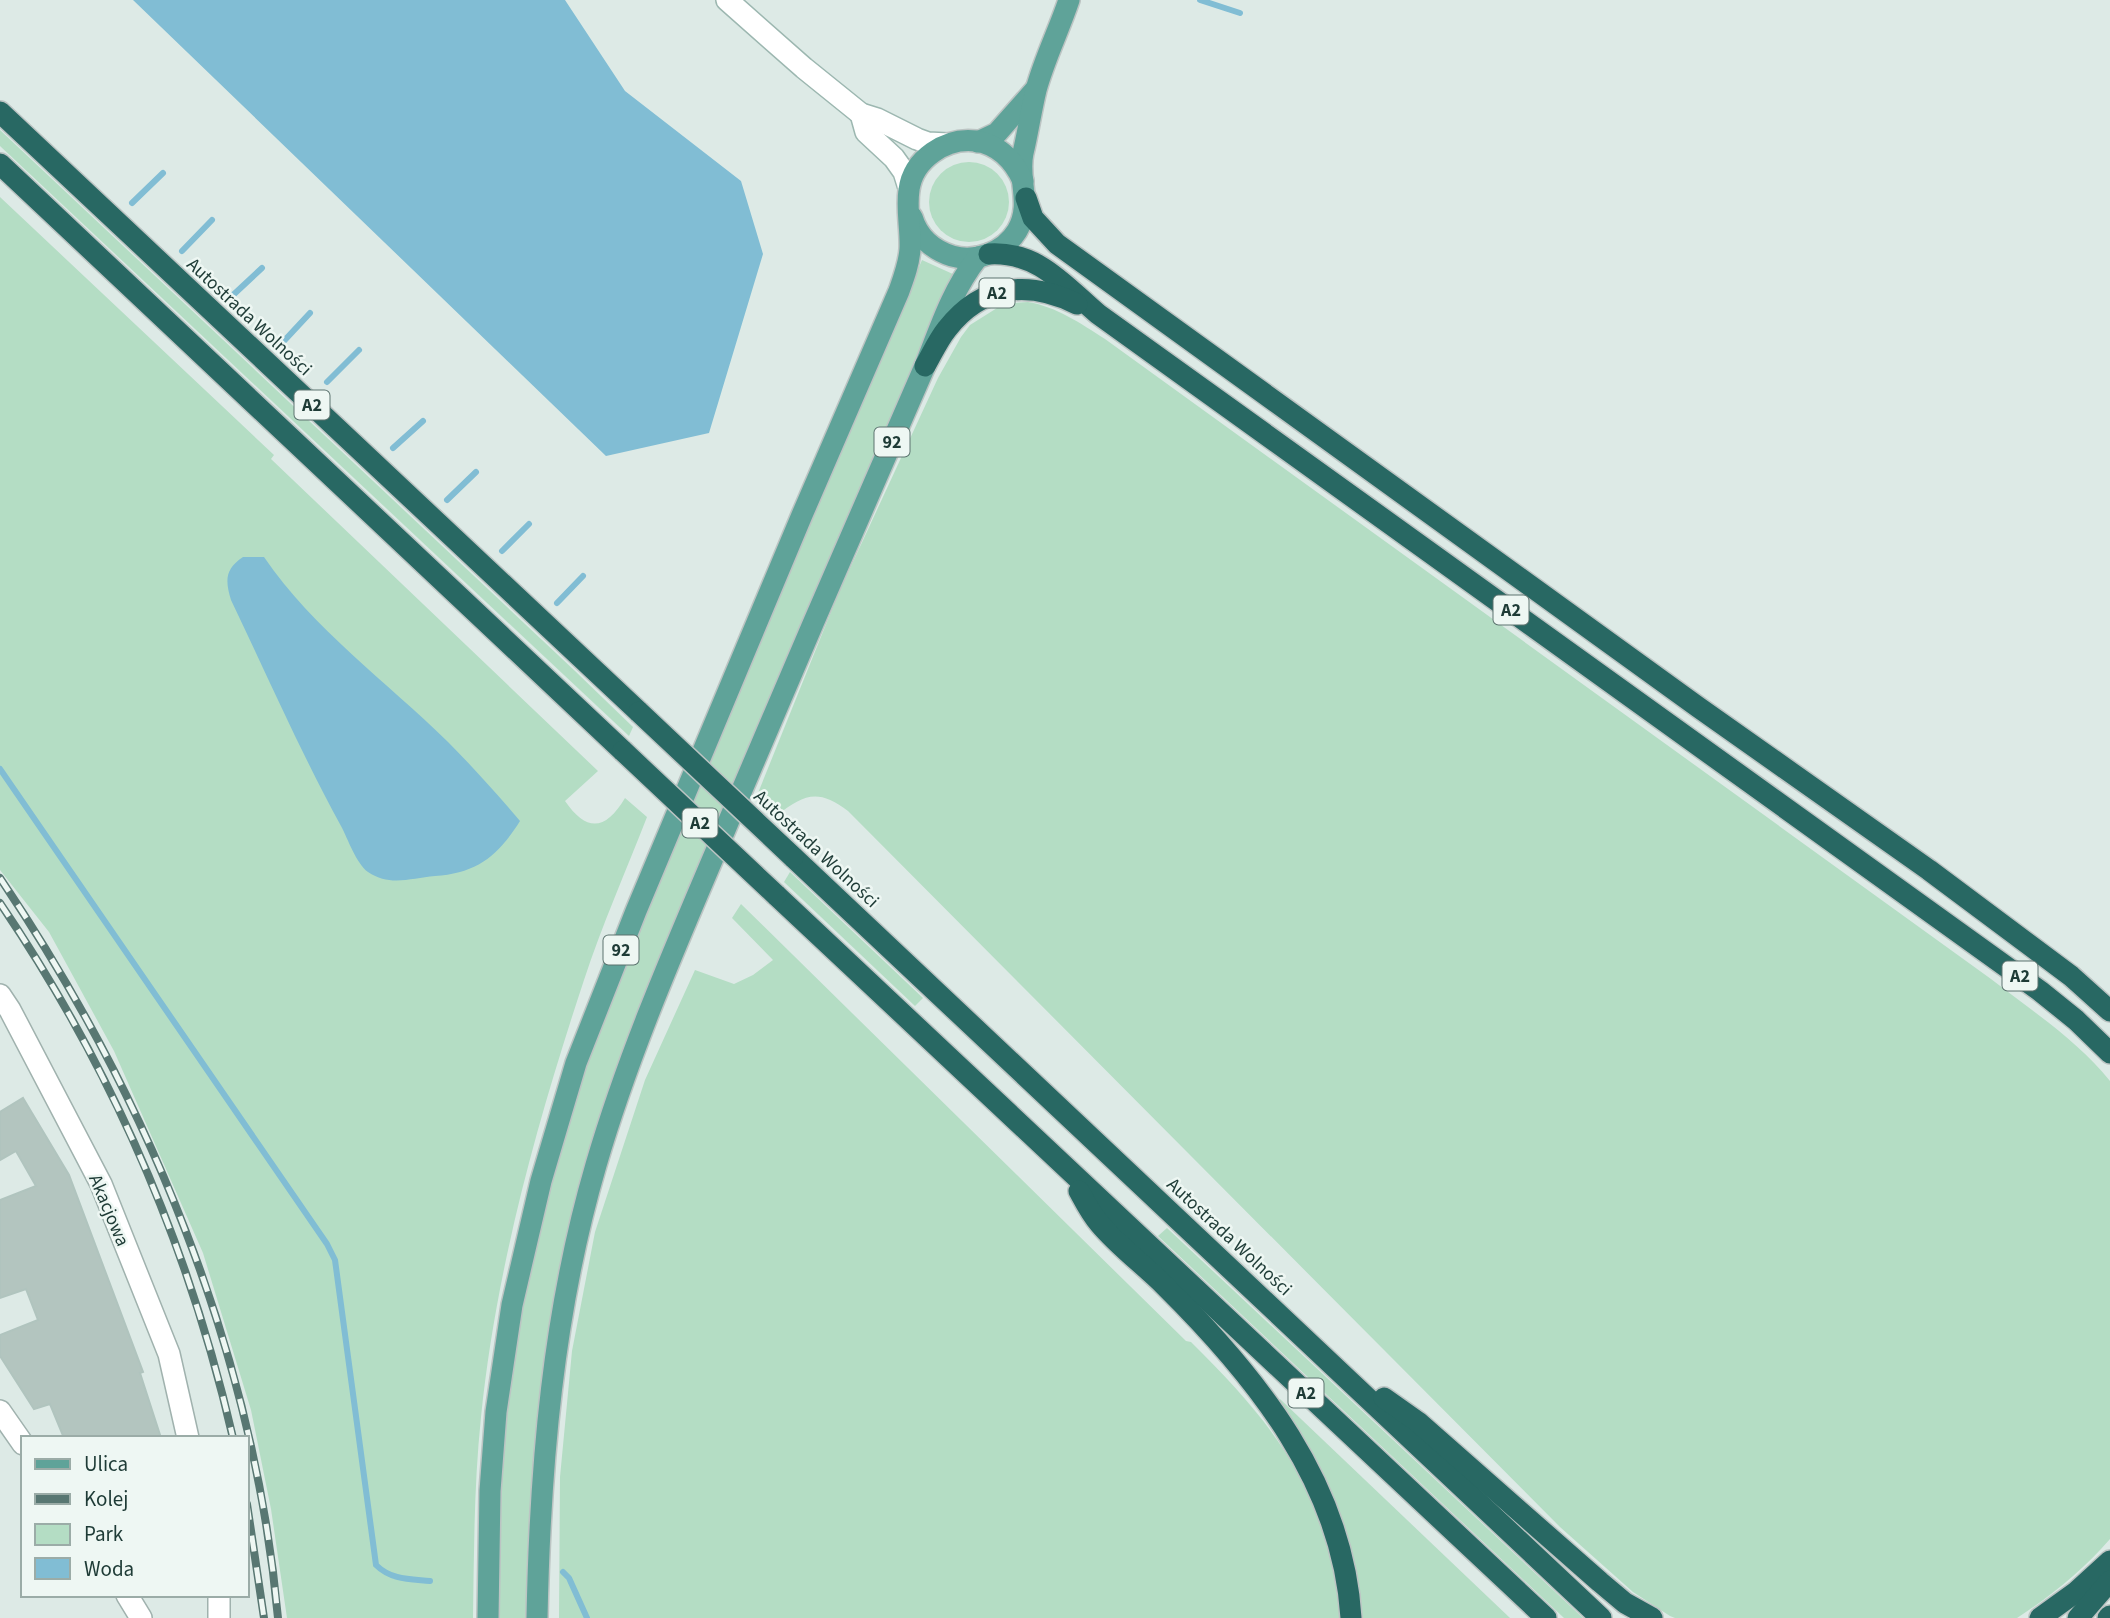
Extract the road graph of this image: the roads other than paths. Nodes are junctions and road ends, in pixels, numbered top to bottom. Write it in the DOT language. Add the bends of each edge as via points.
graph roads {
  1 [pos="727,0"];
  2 [pos="1069,0"];
  3 [pos="1037,88"];
  4 [pos="0,112"];
  5 [pos="861,114"];
  6 [pos="978,142"];
  7 [pos="947,144"];
  8 [pos="0,164"];
  9 [pos="1025,190"];
  10 [pos="909,199"];
  11 [pos="984,256"];
  12 [pos="1098,314"];
  13 [pos="925,366"];
  14 [pos="0,995"];
  15 [pos="2110,1011"];
  16 [pos="2110,1053"];
  17 [pos="1065,1169"];
  18 [pos="1326,1357"];
  19 [pos="0,1411"];
  20 [pos="188,1436"];
  21 [pos="21,1441"];
  22 [pos="2110,1561"];
  23 [pos="2110,1581"];
  24 [pos="128,1597"];
  25 [pos="219,1597"];
  26 [pos="141,1618"];
  27 [pos="219,1618"];
  28 [pos="488,1618"];
  29 [pos="537,1618"];
  30 [pos="1351,1618"];
  31 [pos="1546,1618"];
  32 [pos="1601,1618"];
  33 [pos="1652,1618"];
  34 [pos="2040,1618"];
  35 [pos="2078,1618"];
  1 -- 5 [label="street"];
  2 -- 3 [label="main road, 92"];
  3 -- 6 [label="main road, 92" via="997,133"];
  3 -- 9 [label="main road, 92" via="1023,155"];
  4 -- 18 [label="highway, Autostrada Wolności / A2, bridge"];
  5 -- 7 [label="street" via="928,143"];
  5 -- 10 [label="street" via="866,132 904,172"];
  6 -- 7 [label="main road"];
  6 -- 9 [label="main road" via="1001,151 1018,170"];
  7 -- 10 [label="main road, 92" via="929,154 916,169"];
  8 -- 17 [label="highway, A2, bridge"];
  9 -- 11 [label="main road, 92" via="1024,216 1016,232 1005,245"];
  9 -- 15 [label="highway, A2" via="1033,218 1056,244 1929,870 2071,976"];
  10 -- 11 [label="main road" via="915,227 926,242 959,258"];
  10 -- 28 [label="main road, 92" via="909,259 900,291 802,515 576,1063 512,1305 496,1412"];
  11 -- 12 [label="highway, A2" via="1014,254 1037,263"];
  11 -- 13 [label="main road, 92" via="959,283"];
  12 -- 13 [label="highway, A2" via="1049,292 1009,289 984,298 960,315"];
  12 -- 16 [label="highway, A2" via="2040,991"];
  13 -- 29 [label="main road, 92" via="670,954 595,1167 553,1371 539,1514"];
  14 -- 20 [label="street, Akacjowa" via="101,1184 169,1354"];
  17 -- 30 [label="highway, A2" via="1098,1223 1214,1337 1281,1421 1311,1470 1331,1520 1344,1565"];
  17 -- 31 [label="highway, A2"];
  18 -- 32 [label="highway, Autostrada Wolności / A2"];
  18 -- 33 [label="highway, A2" via="1418,1422 1625,1603"];
  19 -- 21 [label="street"];
  22 -- 34 [label="highway"];
  23 -- 35 [label="highway"];
  24 -- 26 [label="street"];
  25 -- 27 [label="street"];
}
